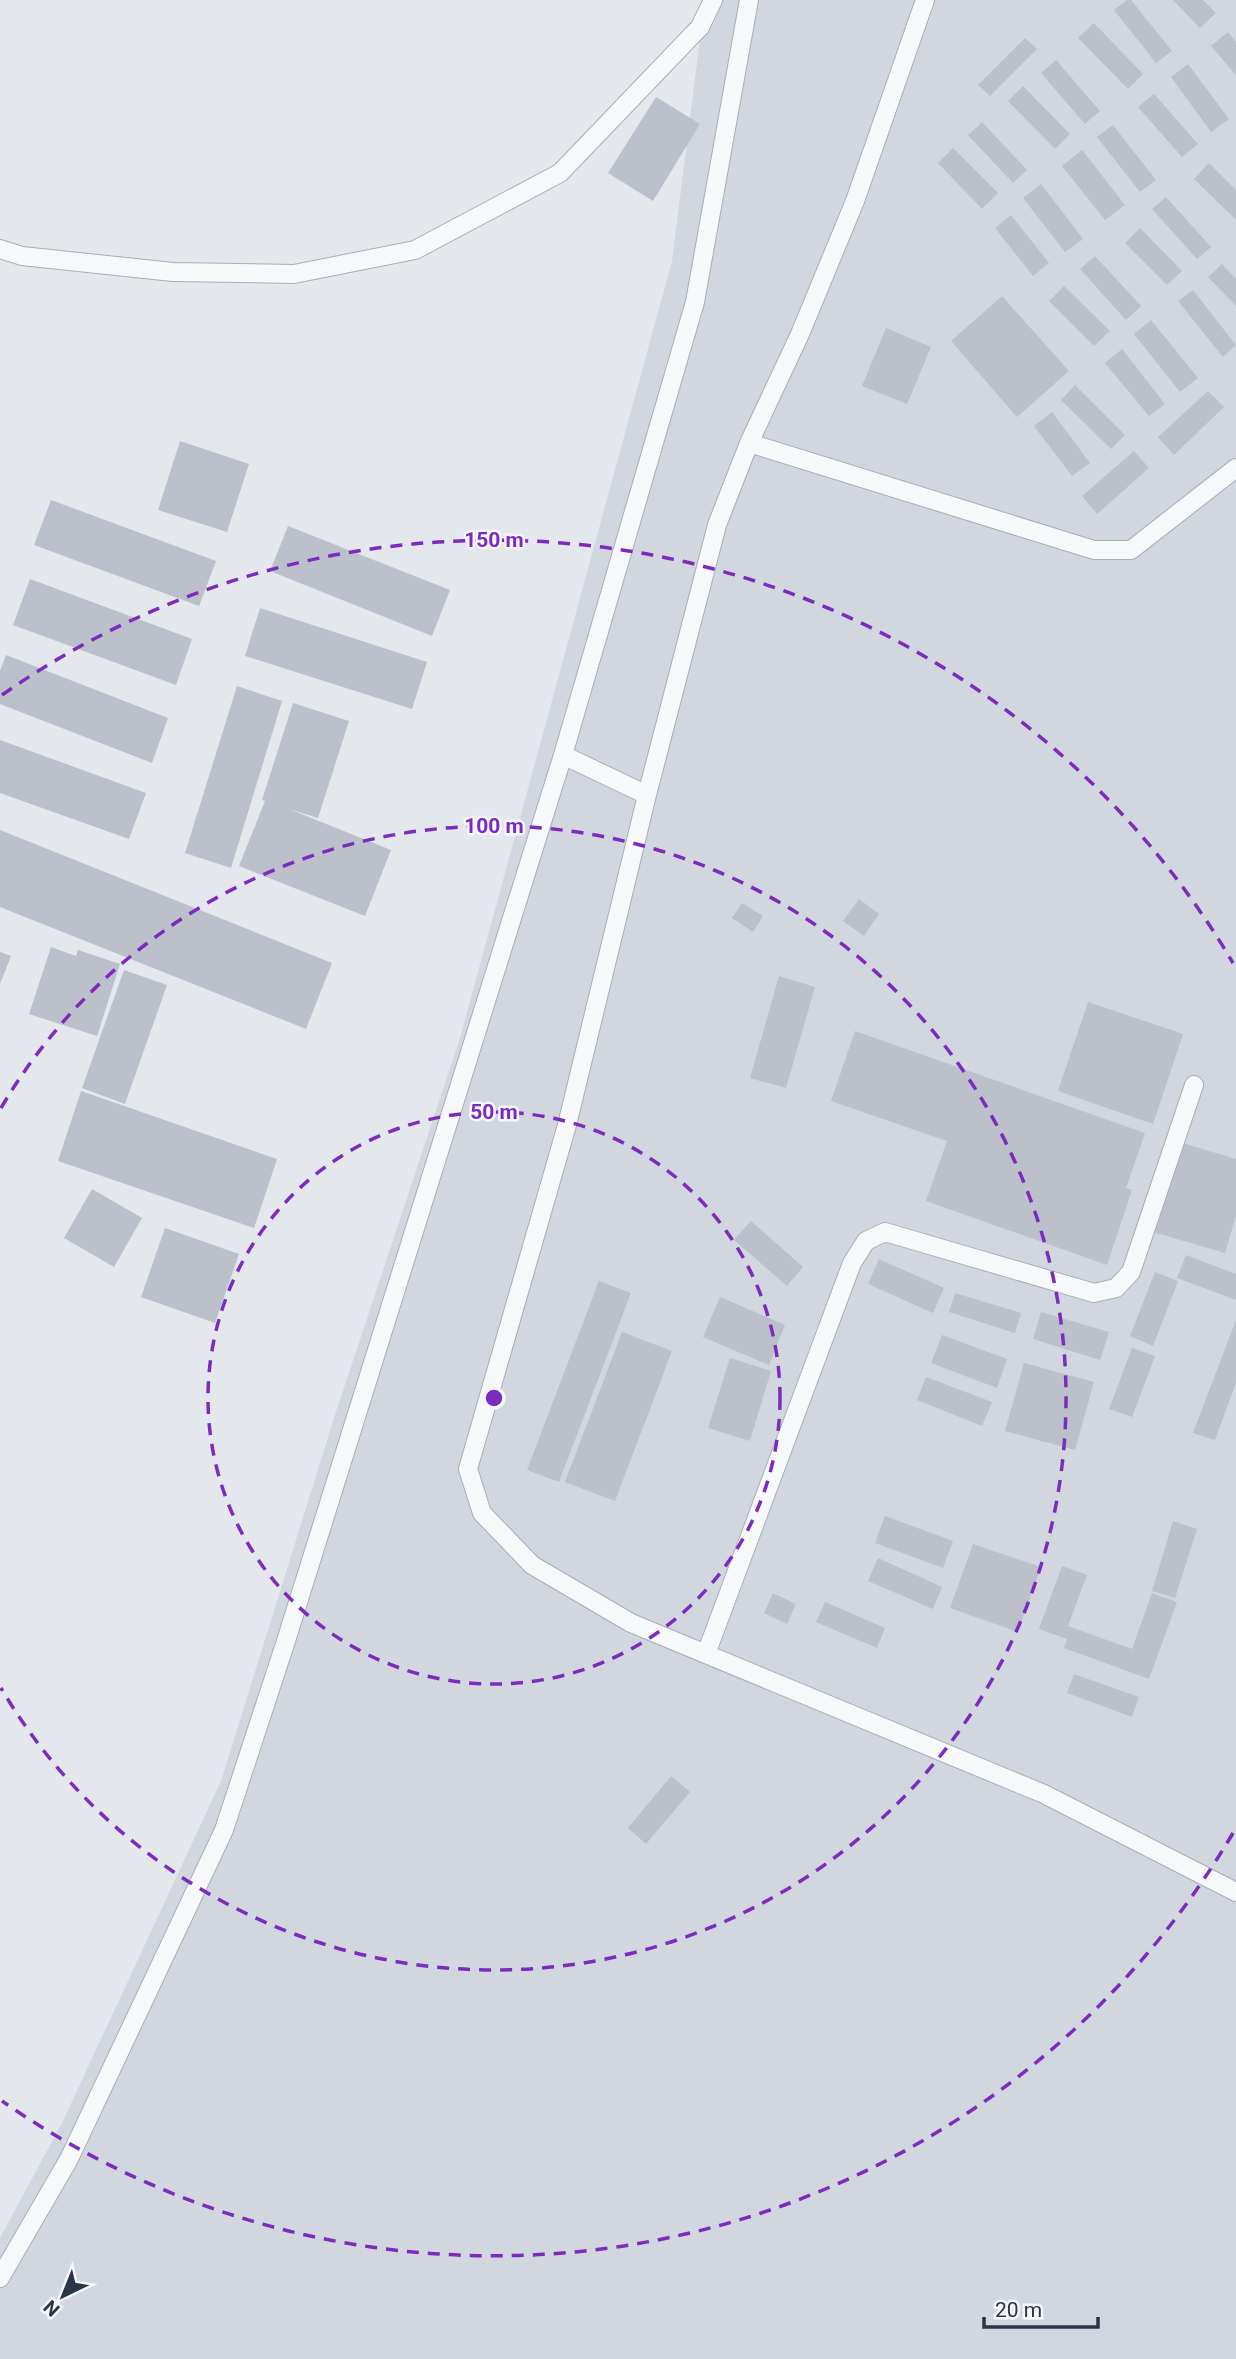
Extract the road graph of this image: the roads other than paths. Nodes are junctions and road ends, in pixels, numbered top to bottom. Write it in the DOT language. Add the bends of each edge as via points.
graph roads {
  1 [pos="713,0"];
  2 [pos="749,0"];
  3 [pos="925,0"];
  4 [pos="0,248"];
  5 [pos="749,443"];
  6 [pos="1236,468"];
  7 [pos="564,755"];
  8 [pos="647,796"];
  9 [pos="1194,1085"];
  10 [pos="706,1654"];
  11 [pos="1236,1892"];
  12 [pos="0,2278"];
  1 -- 4 [label="lane" via="700,27 560,173 415,250 294,274 173,272 22,256"];
  2 -- 7 [label="lane" via="695,302"];
  3 -- 5 [label="lane" via="855,201"];
  5 -- 6 [label="lane" via="1094,550 1131,550"];
  5 -- 8 [label="lane" via="717,525"];
  7 -- 8 [label="lane"];
  7 -- 12 [label="lane" via="224,1830 69,2159"];
  8 -- 10 [label="lane" via="567,1125 468,1469 482,1513 532,1565 631,1623"];
  9 -- 10 [label="lane" via="1131,1272 1116,1288 1094,1293 885,1232 866,1241 852,1263"];
  10 -- 11 [label="lane" via="1044,1794"];
}
